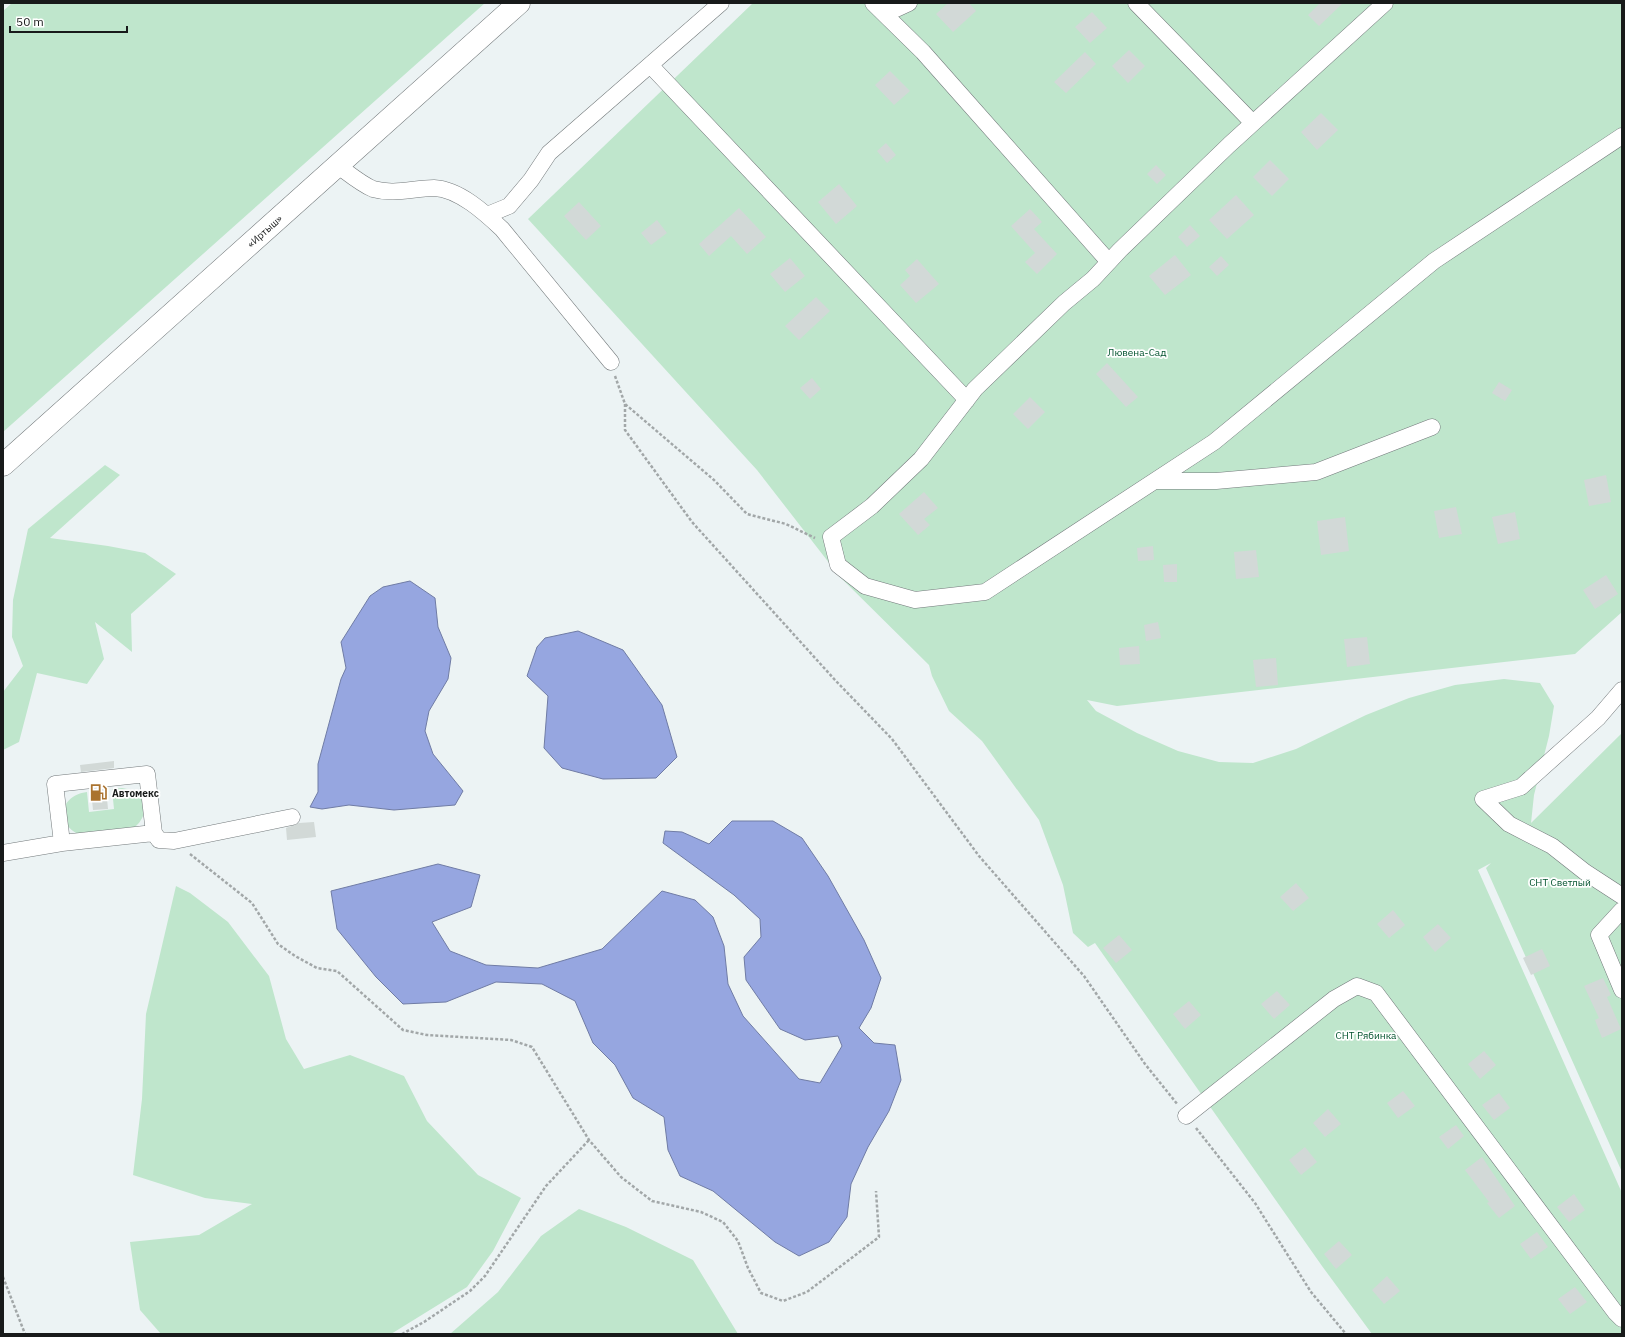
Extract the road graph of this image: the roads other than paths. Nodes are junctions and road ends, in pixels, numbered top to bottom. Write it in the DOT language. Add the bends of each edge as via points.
graph roads {
  1 [pos="519,3"];
  2 [pos="721,3"];
  3 [pos="873,3"];
  4 [pos="876,3"];
  5 [pos="908,3"];
  6 [pos="1136,3"];
  7 [pos="1385,3"];
  8 [pos="651,66"];
  9 [pos="1253,123"];
  10 [pos="1622,136"];
  11 [pos="337,165"];
  12 [pos="486,215"];
  13 [pos="1109,262"];
  14 [pos="611,362"];
  15 [pos="967,400"];
  16 [pos="1432,427"];
  17 [pos="6,463"];
  18 [pos="1155,481"];
  19 [pos="1622,690"];
  20 [pos="292,817"];
  21 [pos="154,832"];
  22 [pos="62,843"];
  23 [pos="3,853"];
  24 [pos="1622,896"];
  25 [pos="1622,910"];
  26 [pos="1622,990"];
  27 [pos="1186,1116"];
  28 [pos="1622,1318"];
  1 -- 11 [label="highway, «Иртыш»"];
  2 -- 8 [label="street"];
  3 -- 13 [label="street" via="923,52"];
  4 -- 5 [label="street" via="896,9"];
  6 -- 9 [label="street"];
  7 -- 9 [label="street"];
  8 -- 12 [label="street" via="549,153 531,180 508,206"];
  8 -- 15 [label="street"];
  9 -- 13 [label="street"];
  10 -- 18 [label="street" via="1434,261 1214,442"];
  11 -- 12 [label="street" via="372,188 393,192 436,188 461,196"];
  11 -- 17 [label="highway, «Иртыш»"];
  12 -- 14 [label="street" via="502,229"];
  13 -- 15 [label="street" via="975,389"];
  15 -- 18 [label="street" via="921,459 872,506 831,537 838,565 865,586 915,600 985,592"];
  16 -- 18 [label="street" via="1316,472 1216,481"];
  19 -- 24 [label="street" via="1598,718 1521,787 1483,799 1509,824 1552,846"];
  20 -- 21 [label="street" via="174,841 160,840"];
  21 -- 22 [label="street"];
  21 -- 22 [label="street" via="147,774 55,784"];
  22 -- 23 [label="street"];
  25 -- 26 [label="street" via="1599,935"];
  27 -- 28 [label="street" via="1334,999 1357,986 1376,992"];
}
